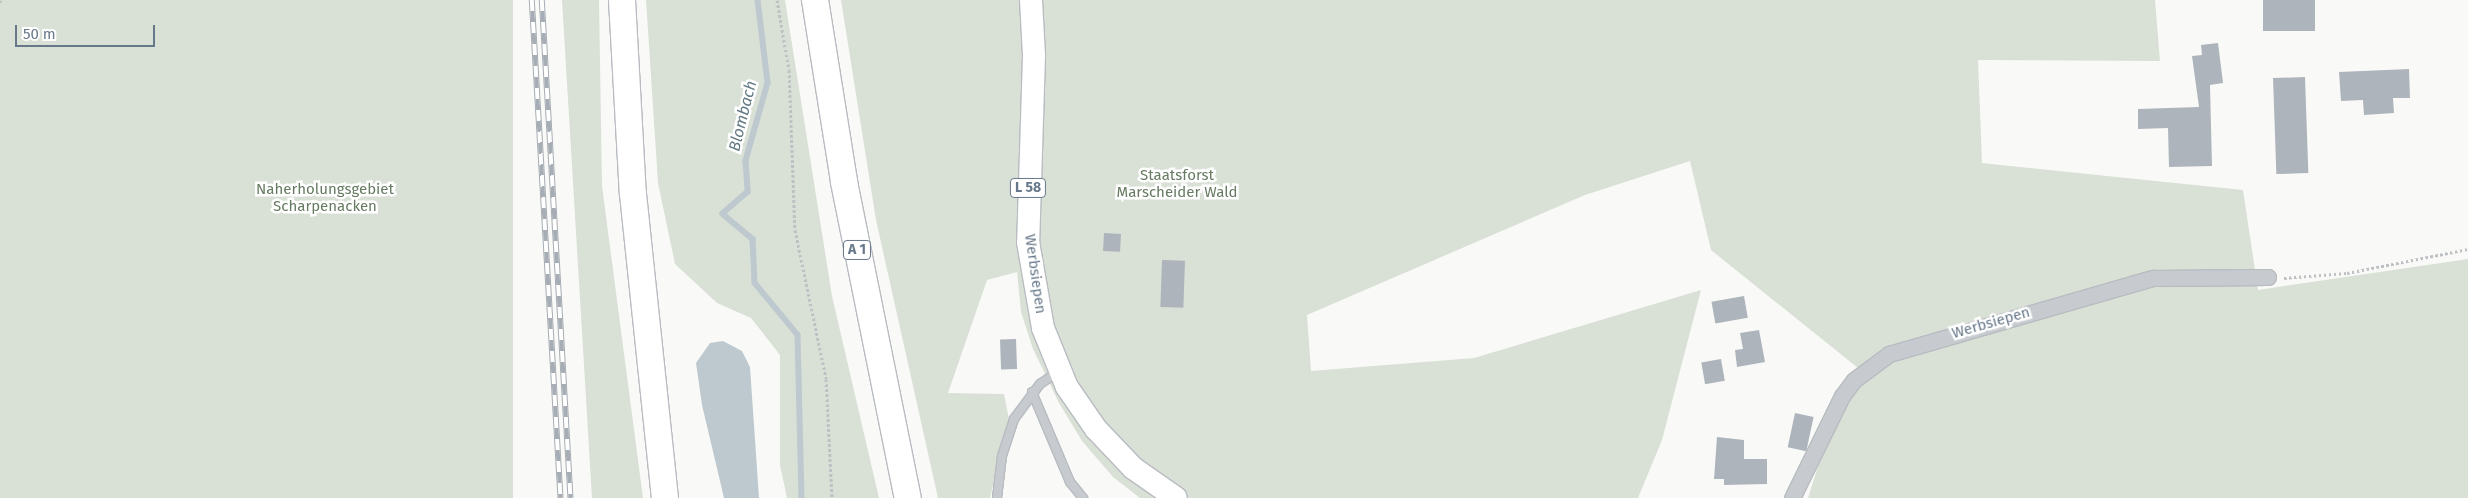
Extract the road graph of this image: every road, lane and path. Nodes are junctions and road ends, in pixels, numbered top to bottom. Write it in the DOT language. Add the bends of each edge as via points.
graph roads {
  1 [pos="622,0"];
  2 [pos="777,0"];
  3 [pos="815,0"];
  4 [pos="1031,0"];
  5 [pos="2468,249"];
  6 [pos="2268,276"];
  7 [pos="1059,371"];
  8 [pos="1032,392"];
  9 [pos="665,498"];
  10 [pos="832,498"];
  11 [pos="908,498"];
  12 [pos="997,498"];
  13 [pos="1083,498"];
  14 [pos="1176,498"];
  15 [pos="1792,498"];
  1 -- 9 [label="highway" via="633,194"];
  2 -- 10 [label="path" via="789,70 795,230 826,379"];
  3 -- 11 [label="highway, A 1" via="844,182"];
  4 -- 7 [label="main road, Werbsiepen / L 58" via="1034,56 1028,242 1038,312"];
  5 -- 6 [label="path" via="2347,273 2298,279"];
  6 -- 15 [label="street, Werbsiepen" via="2153,278 1889,354 1859,375 1842,396"];
  7 -- 8 [label="lane"];
  7 -- 14 [label="main road, Werbsiepen / L 58" via="1085,415 1117,454"];
  8 -- 12 [label="lane" via="1014,420 1002,456"];
  8 -- 13 [label="lane" via="1070,482"];
}
